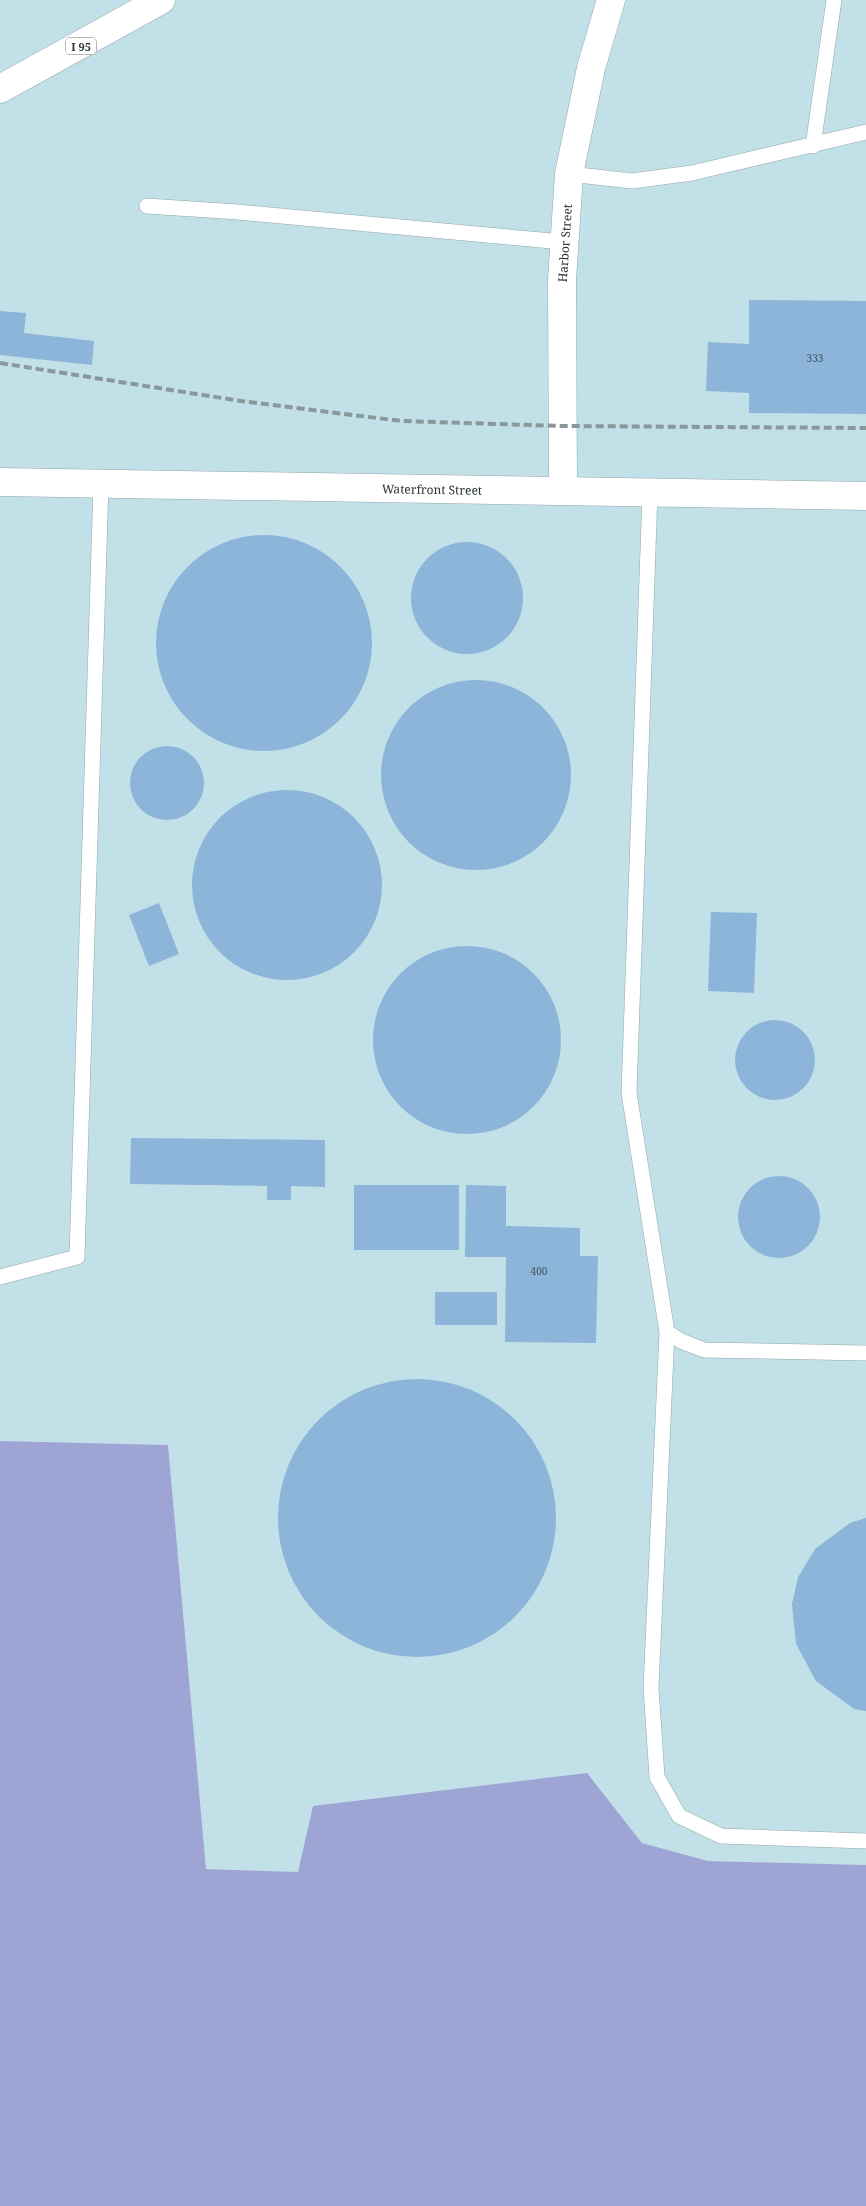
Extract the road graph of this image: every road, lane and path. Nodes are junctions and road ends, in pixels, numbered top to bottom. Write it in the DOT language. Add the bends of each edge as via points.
graph roads {
  1 [pos="161,0"];
  2 [pos="611,0"];
  3 [pos="834,0"];
  4 [pos="0,89"];
  5 [pos="866,132"];
  6 [pos="813,146"];
  7 [pos="569,174"];
  8 [pos="146,206"];
  9 [pos="563,242"];
  10 [pos="0,482"];
  11 [pos="100,484"];
  12 [pos="564,491"];
  13 [pos="650,492"];
  14 [pos="866,496"];
  15 [pos="0,1277"];
  16 [pos="667,1332"];
  17 [pos="866,1353"];
  18 [pos="866,1841"];
  1 -- 4 [label="main road, I 95"];
  2 -- 7 [label="main road, Harbor Street" via="591,68"];
  3 -- 6 [label="lane"];
  5 -- 6 [label="lane"];
  6 -- 7 [label="lane" via="692,173 632,181"];
  7 -- 9 [label="main road, Harbor Street"];
  8 -- 9 [label="lane"];
  9 -- 12 [label="main road, Harbor Street"];
  10 -- 11 [label="main road, Waterfront Street"];
  11 -- 12 [label="main road, Waterfront Street"];
  11 -- 15 [label="lane" via="77,1257"];
  12 -- 13 [label="main road, Waterfront Street"];
  13 -- 14 [label="main road, Waterfront Street"];
  13 -- 16 [label="lane" via="629,1093"];
  16 -- 17 [label="lane" via="704,1350"];
  16 -- 18 [label="lane" via="651,1688 658,1778 679,1816 721,1836"];
}
